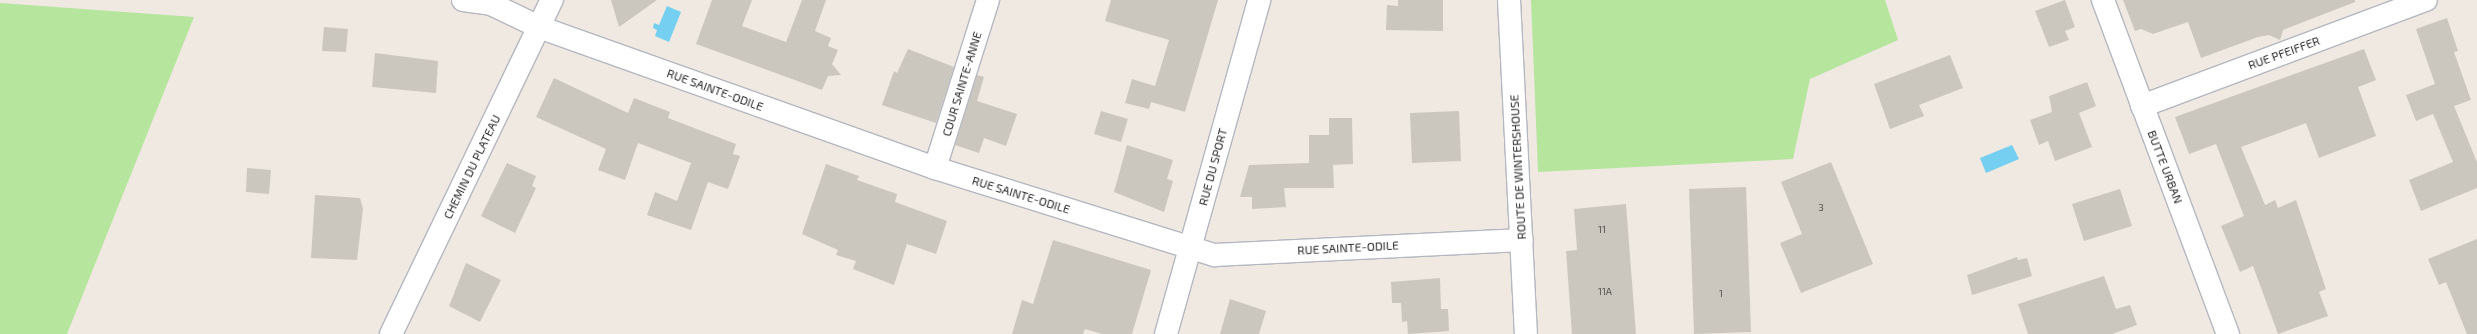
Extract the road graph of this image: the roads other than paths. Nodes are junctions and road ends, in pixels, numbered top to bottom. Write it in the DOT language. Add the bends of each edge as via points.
graph roads {
  1 [pos="463,0"];
  2 [pos="552,0"];
  3 [pos="988,0"];
  4 [pos="1259,0"];
  5 [pos="1509,0"];
  6 [pos="2103,0"];
  7 [pos="2426,0"];
  8 [pos="539,27"];
  9 [pos="2142,106"];
  10 [pos="936,168"];
  11 [pos="1522,240"];
  12 [pos="1191,249"];
  13 [pos="391,334"];
  14 [pos="1166,334"];
  15 [pos="1526,334"];
  16 [pos="2228,334"];
  1 -- 8 [label="street, RUE SAINTE-ODILE" via="492,4"];
  2 -- 8 [label="street, CHEMIN DU PLATEAU"];
  3 -- 10 [label="street, COUR SAINTE-ANNE"];
  4 -- 12 [label="street, RUE DU SPORT"];
  5 -- 11 [label="street, ROUTE DE WINTERSHOUSE"];
  6 -- 9 [label="street, BUTTE URBAN"];
  7 -- 9 [label="street, RUE PFEIFFER"];
  8 -- 10 [label="street, RUE SAINTE-ODILE"];
  8 -- 13 [label="street, CHEMIN DU PLATEAU"];
  9 -- 16 [label="street, BUTTE URBAN"];
  10 -- 12 [label="street, RUE SAINTE-ODILE"];
  11 -- 12 [label="street, RUE SAINTE-ODILE" via="1215,255"];
  11 -- 15 [label="street, ROUTE DE WINTERSHOUSE"];
  12 -- 14 [label="street, RUE DU SPORT"];
}
